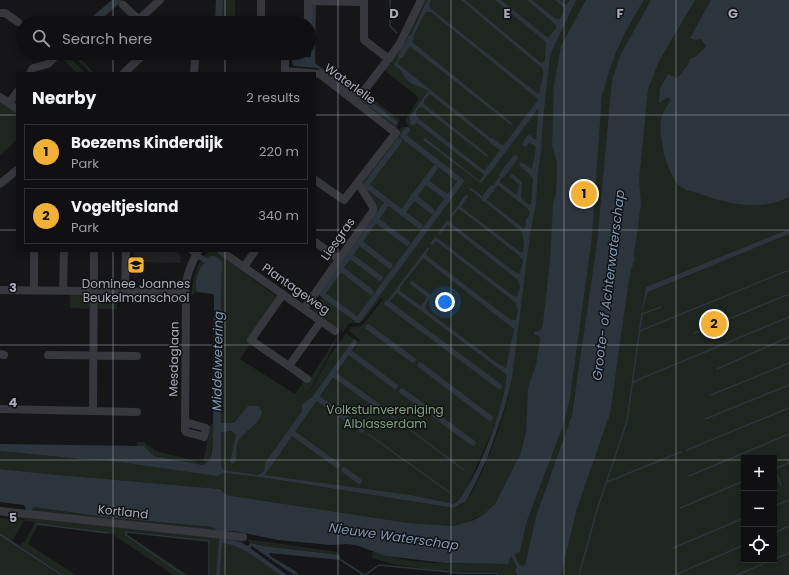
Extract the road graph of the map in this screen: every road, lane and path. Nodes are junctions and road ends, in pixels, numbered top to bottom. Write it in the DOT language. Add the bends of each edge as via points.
graph roads {
  1 [pos="160,0"];
  2 [pos="261,0"];
  3 [pos="421,0"];
  4 [pos="308,1"];
  5 [pos="364,1"];
  6 [pos="123,5"];
  7 [pos="0,13"];
  8 [pos="133,16"];
  9 [pos="144,16"];
  10 [pos="261,16"];
  11 [pos="308,16"];
  12 [pos="16,21"];
  13 [pos="389,59"];
  14 [pos="52,60"];
  15 [pos="138,60"];
  16 [pos="195,60"];
  17 [pos="285,60"];
  18 [pos="31,72"];
  19 [pos="125,72"];
  20 [pos="194,72"];
  21 [pos="285,72"];
  22 [pos="316,74"];
  23 [pos="363,92"];
  24 [pos="16,93"];
  25 [pos="0,97"];
  26 [pos="9,103"];
  27 [pos="16,108"];
  28 [pos="16,171"];
  29 [pos="316,181"];
  30 [pos="358,183"];
  31 [pos="0,184"];
  32 [pos="316,243"];
  33 [pos="34,252"];
  34 [pos="64,252"];
  35 [pos="94,252"];
  36 [pos="126,252"];
  37 [pos="198,252"];
  38 [pos="254,252"];
  39 [pos="223,253"];
  40 [pos="339,259"];
  41 [pos="244,267"];
  42 [pos="0,290"];
  43 [pos="34,290"];
  44 [pos="63,290"];
  45 [pos="185,290"];
  46 [pos="93,291"];
  47 [pos="125,291"];
  48 [pos="283,294"];
  49 [pos="304,309"];
  50 [pos="321,321"];
  51 [pos="335,330"];
  52 [pos="48,355"];
  53 [pos="93,356"];
  54 [pos="137,356"];
  55 [pos="289,366"];
  56 [pos="307,379"];
  57 [pos="0,409"];
  58 [pos="93,411"];
  59 [pos="137,412"];
  60 [pos="185,422"];
  61 [pos="0,511"];
  62 [pos="243,537"];
  1 -- 9 [label="street"];
  2 -- 10 [label="street"];
  3 -- 13 [label="street" via="400,45"];
  4 -- 5 [label="street"];
  4 -- 11 [label="street"];
  5 -- 13 [label="street" via="364,40"];
  6 -- 8 [label="street"];
  7 -- 12 [label="street" via="5,13"];
  13 -- 23 [label="street"];
  14 -- 18 [label="street" via="48,64 33,68"];
  15 -- 19 [label="street"];
  16 -- 20 [label="street"];
  17 -- 21 [label="street"];
  22 -- 30 [label="street, Waterlelie" via="320,74 396,133"];
  24 -- 26 [label="street"];
  25 -- 26 [label="street"];
  26 -- 27 [label="street"];
  28 -- 31 [label="street"];
  29 -- 30 [label="street" via="342,200"];
  30 -- 40 [label="street, Liesgras" via="374,207"];
  32 -- 40 [label="street"];
  33 -- 43 [label="street"];
  34 -- 44 [label="street"];
  35 -- 46 [label="street"];
  36 -- 47 [label="street"];
  37 -- 45 [label="street, Mesdaglaan"];
  38 -- 41 [label="street"];
  39 -- 41 [label="street"];
  40 -- 49 [label="street, Liesgras"];
  41 -- 48 [label="street, Plantageweg"];
  42 -- 43 [label="street"];
  43 -- 44 [label="street"];
  44 -- 46 [label="street"];
  45 -- 47 [label="street"];
  45 -- 60 [label="street, Mesdaglaan"];
  46 -- 47 [label="street"];
  46 -- 53 [label="street"];
  48 -- 49 [label="street, Plantageweg"];
  48 -- 55 [label="street" via="251,340"];
  49 -- 50 [label="street, Plantageweg"];
  50 -- 51 [label="street, Plantageweg"];
  50 -- 55 [label="street"];
  52 -- 53 [label="street"];
  53 -- 54 [label="street"];
  53 -- 58 [label="street"];
  55 -- 56 [label="street"];
  57 -- 58 [label="street"];
  58 -- 59 [label="street"];
  61 -- 62 [label="street, Kortland"];
}
